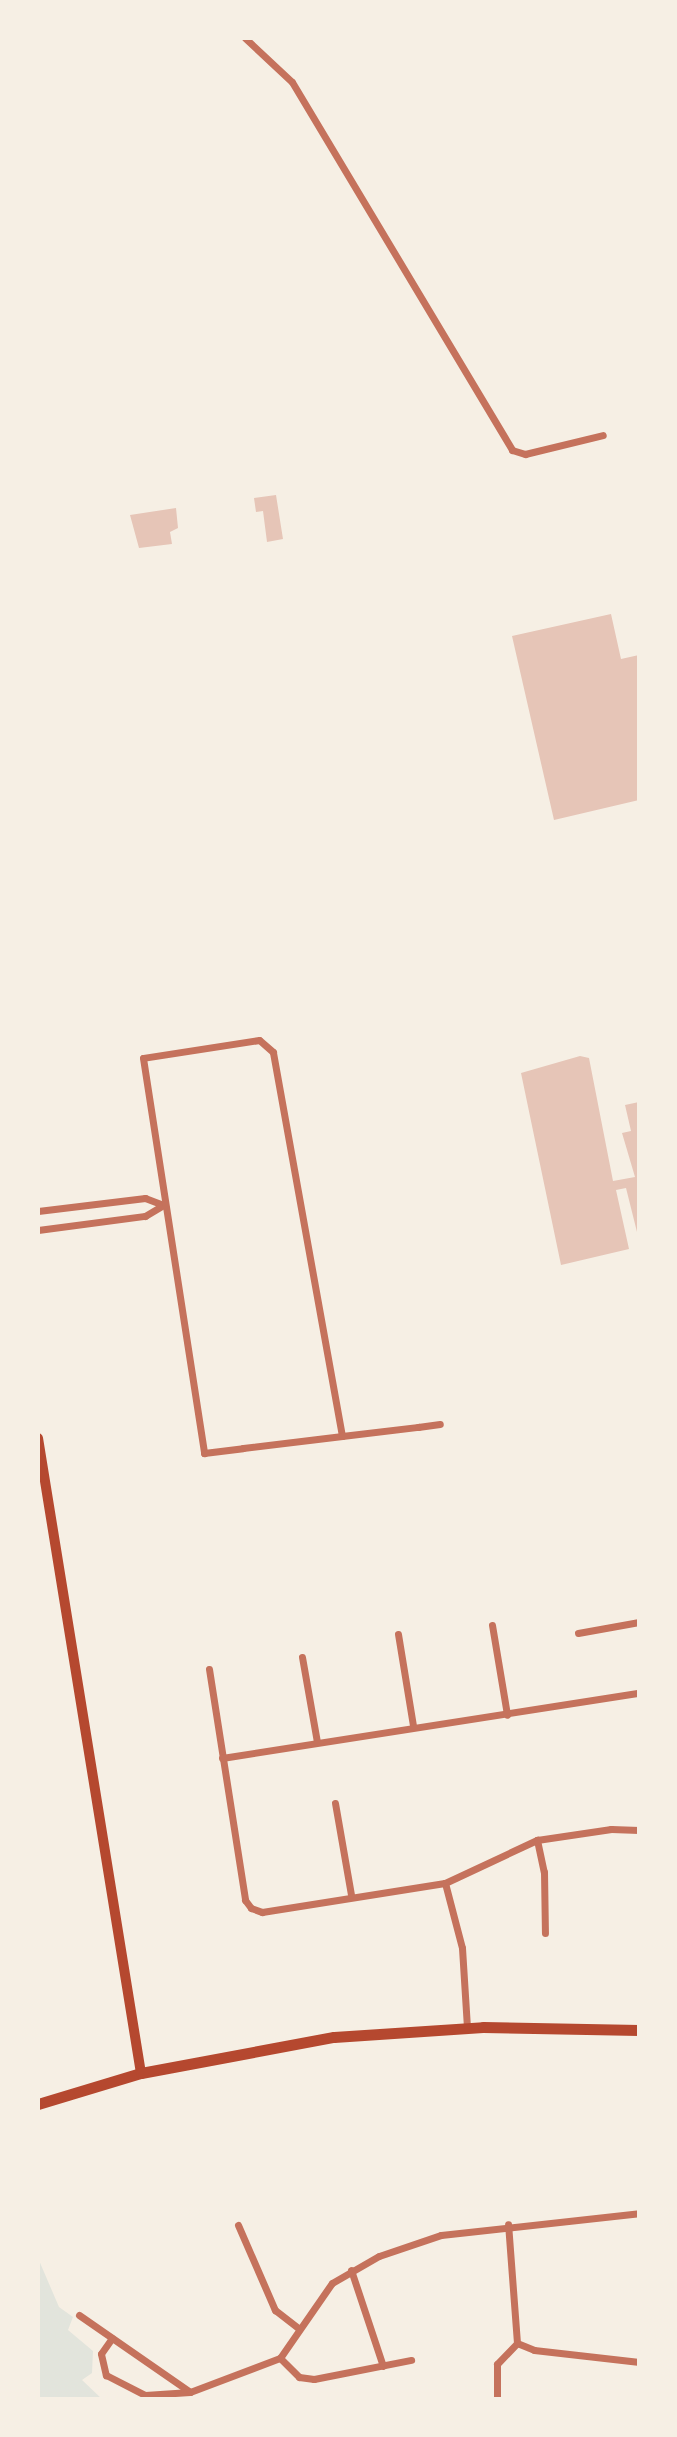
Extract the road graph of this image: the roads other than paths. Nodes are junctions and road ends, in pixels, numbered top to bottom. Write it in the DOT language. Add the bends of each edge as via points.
graph roads {
  1 [pos="245,38"];
  2 [pos="603,435"];
  3 [pos="163,1205"];
  4 [pos="38,1211"];
  5 [pos="38,1230"];
  6 [pos="440,1424"];
  7 [pos="342,1436"];
  8 [pos="38,1438"];
  9 [pos="639,1622"];
  10 [pos="492,1625"];
  11 [pos="578,1633"];
  12 [pos="398,1634"];
  13 [pos="302,1657"];
  14 [pos="209,1669"];
  15 [pos="639,1693"];
  16 [pos="507,1715"];
  17 [pos="413,1726"];
  18 [pos="317,1742"];
  19 [pos="222,1758"];
  20 [pos="335,1803"];
  21 [pos="639,1830"];
  22 [pos="537,1840"];
  23 [pos="445,1883"];
  24 [pos="351,1895"];
  25 [pos="545,1933"];
  26 [pos="467,2028"];
  27 [pos="639,2030"];
  28 [pos="141,2073"];
  29 [pos="38,2104"];
  30 [pos="639,2213"];
  31 [pos="508,2224"];
  32 [pos="238,2225"];
  33 [pos="351,2270"];
  34 [pos="79,2315"];
  35 [pos="298,2328"];
  36 [pos="112,2338"];
  37 [pos="517,2343"];
  38 [pos="280,2358"];
  39 [pos="411,2360"];
  40 [pos="639,2362"];
  41 [pos="383,2366"];
  42 [pos="190,2392"];
  43 [pos="497,2399"];
  1 -- 2 [label="street" via="292,82 512,450 525,454"];
  3 -- 4 [label="street" via="145,1198"];
  3 -- 5 [label="street" via="145,1216"];
  3 -- 7 [label="street" via="204,1453"];
  3 -- 7 [label="street" via="143,1058 259,1040 273,1052"];
  6 -- 7 [label="street"];
  8 -- 28 [label="main road"];
  9 -- 11 [label="street"];
  10 -- 16 [label="street"];
  12 -- 17 [label="street"];
  13 -- 18 [label="street"];
  14 -- 19 [label="street"];
  15 -- 16 [label="street"];
  16 -- 17 [label="street"];
  17 -- 18 [label="street"];
  18 -- 19 [label="street"];
  19 -- 24 [label="street" via="245,1900 251,1908 262,1912"];
  20 -- 24 [label="street"];
  21 -- 22 [label="street"];
  22 -- 23 [label="street"];
  22 -- 25 [label="street" via="544,1872"];
  23 -- 24 [label="street"];
  23 -- 26 [label="street" via="460,1933"];
  26 -- 27 [label="main road"];
  26 -- 28 [label="main road" via="334,2037"];
  28 -- 29 [label="main road"];
  30 -- 31 [label="street"];
  31 -- 33 [label="street" via="441,2235"];
  31 -- 37 [label="street"];
  32 -- 35 [label="street" via="275,2310"];
  33 -- 35 [label="street" via="318,2298"];
  33 -- 41 [label="street"];
  34 -- 36 [label="street"];
  35 -- 38 [label="street"];
  36 -- 42 [label="street"];
  36 -- 42 [label="street" via="101,2354 106,2375 145,2395"];
  37 -- 40 [label="street" via="534,2350"];
  37 -- 43 [label="street" via="500,2355"];
  38 -- 41 [label="street" via="299,2377 314,2379"];
  38 -- 42 [label="street"];
  39 -- 41 [label="street"];
}
